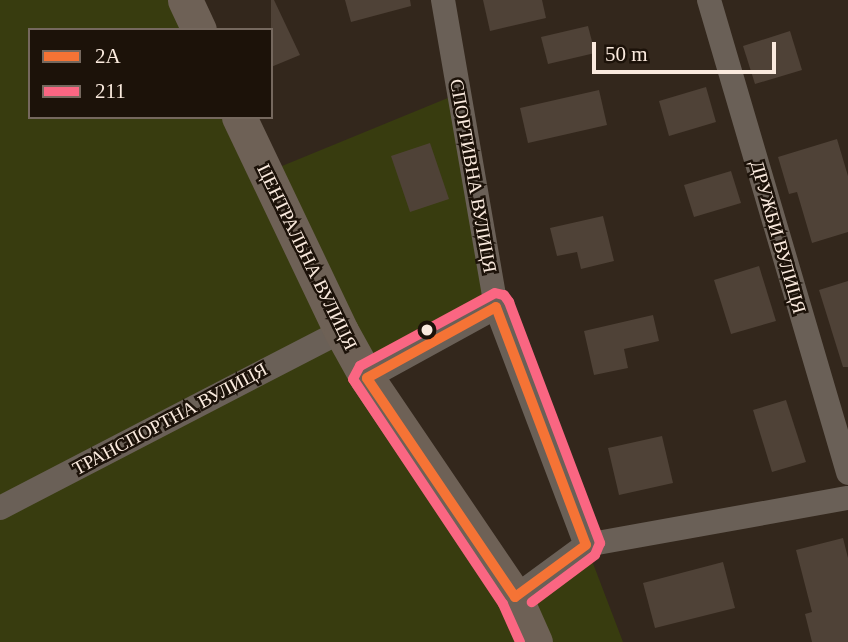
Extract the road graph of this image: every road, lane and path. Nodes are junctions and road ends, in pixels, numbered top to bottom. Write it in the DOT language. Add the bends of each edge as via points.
graph roads {
  1 [pos="185,0"];
  2 [pos="443,0"];
  3 [pos="709,0"];
  4 [pos="198,28"];
  5 [pos="240,119"];
  6 [pos="496,307"];
  7 [pos="341,331"];
  8 [pos="368,378"];
  9 [pos="848,473"];
  10 [pos="848,498"];
  11 [pos="0,508"];
  12 [pos="586,545"];
  13 [pos="515,597"];
  14 [pos="535,642"];
  1 -- 4 [label="street"];
  2 -- 6 [label="street, СПОРТИВНА ВУЛИЦЯ"];
  3 -- 9 [label="street, ДРУЖБИ ВУЛИЦЯ"];
  5 -- 7 [label="street, ЦЕНТРАЛЬНА ВУЛИЦЯ"];
  6 -- 8 [label="street"];
  6 -- 12 [label="street, СПОРТИВНА ВУЛИЦЯ"];
  7 -- 8 [label="street, ЦЕНТРАЛЬНА ВУЛИЦЯ"];
  7 -- 11 [label="street, ТРАНСПОРТНА ВУЛИЦЯ"];
  8 -- 13 [label="street, ЦЕНТРАЛЬНА ВУЛИЦЯ"];
  10 -- 12 [label="street"];
  12 -- 13 [label="street"];
  13 -- 14 [label="street, ЦЕНТРАЛЬНА ВУЛИЦЯ"];
}
